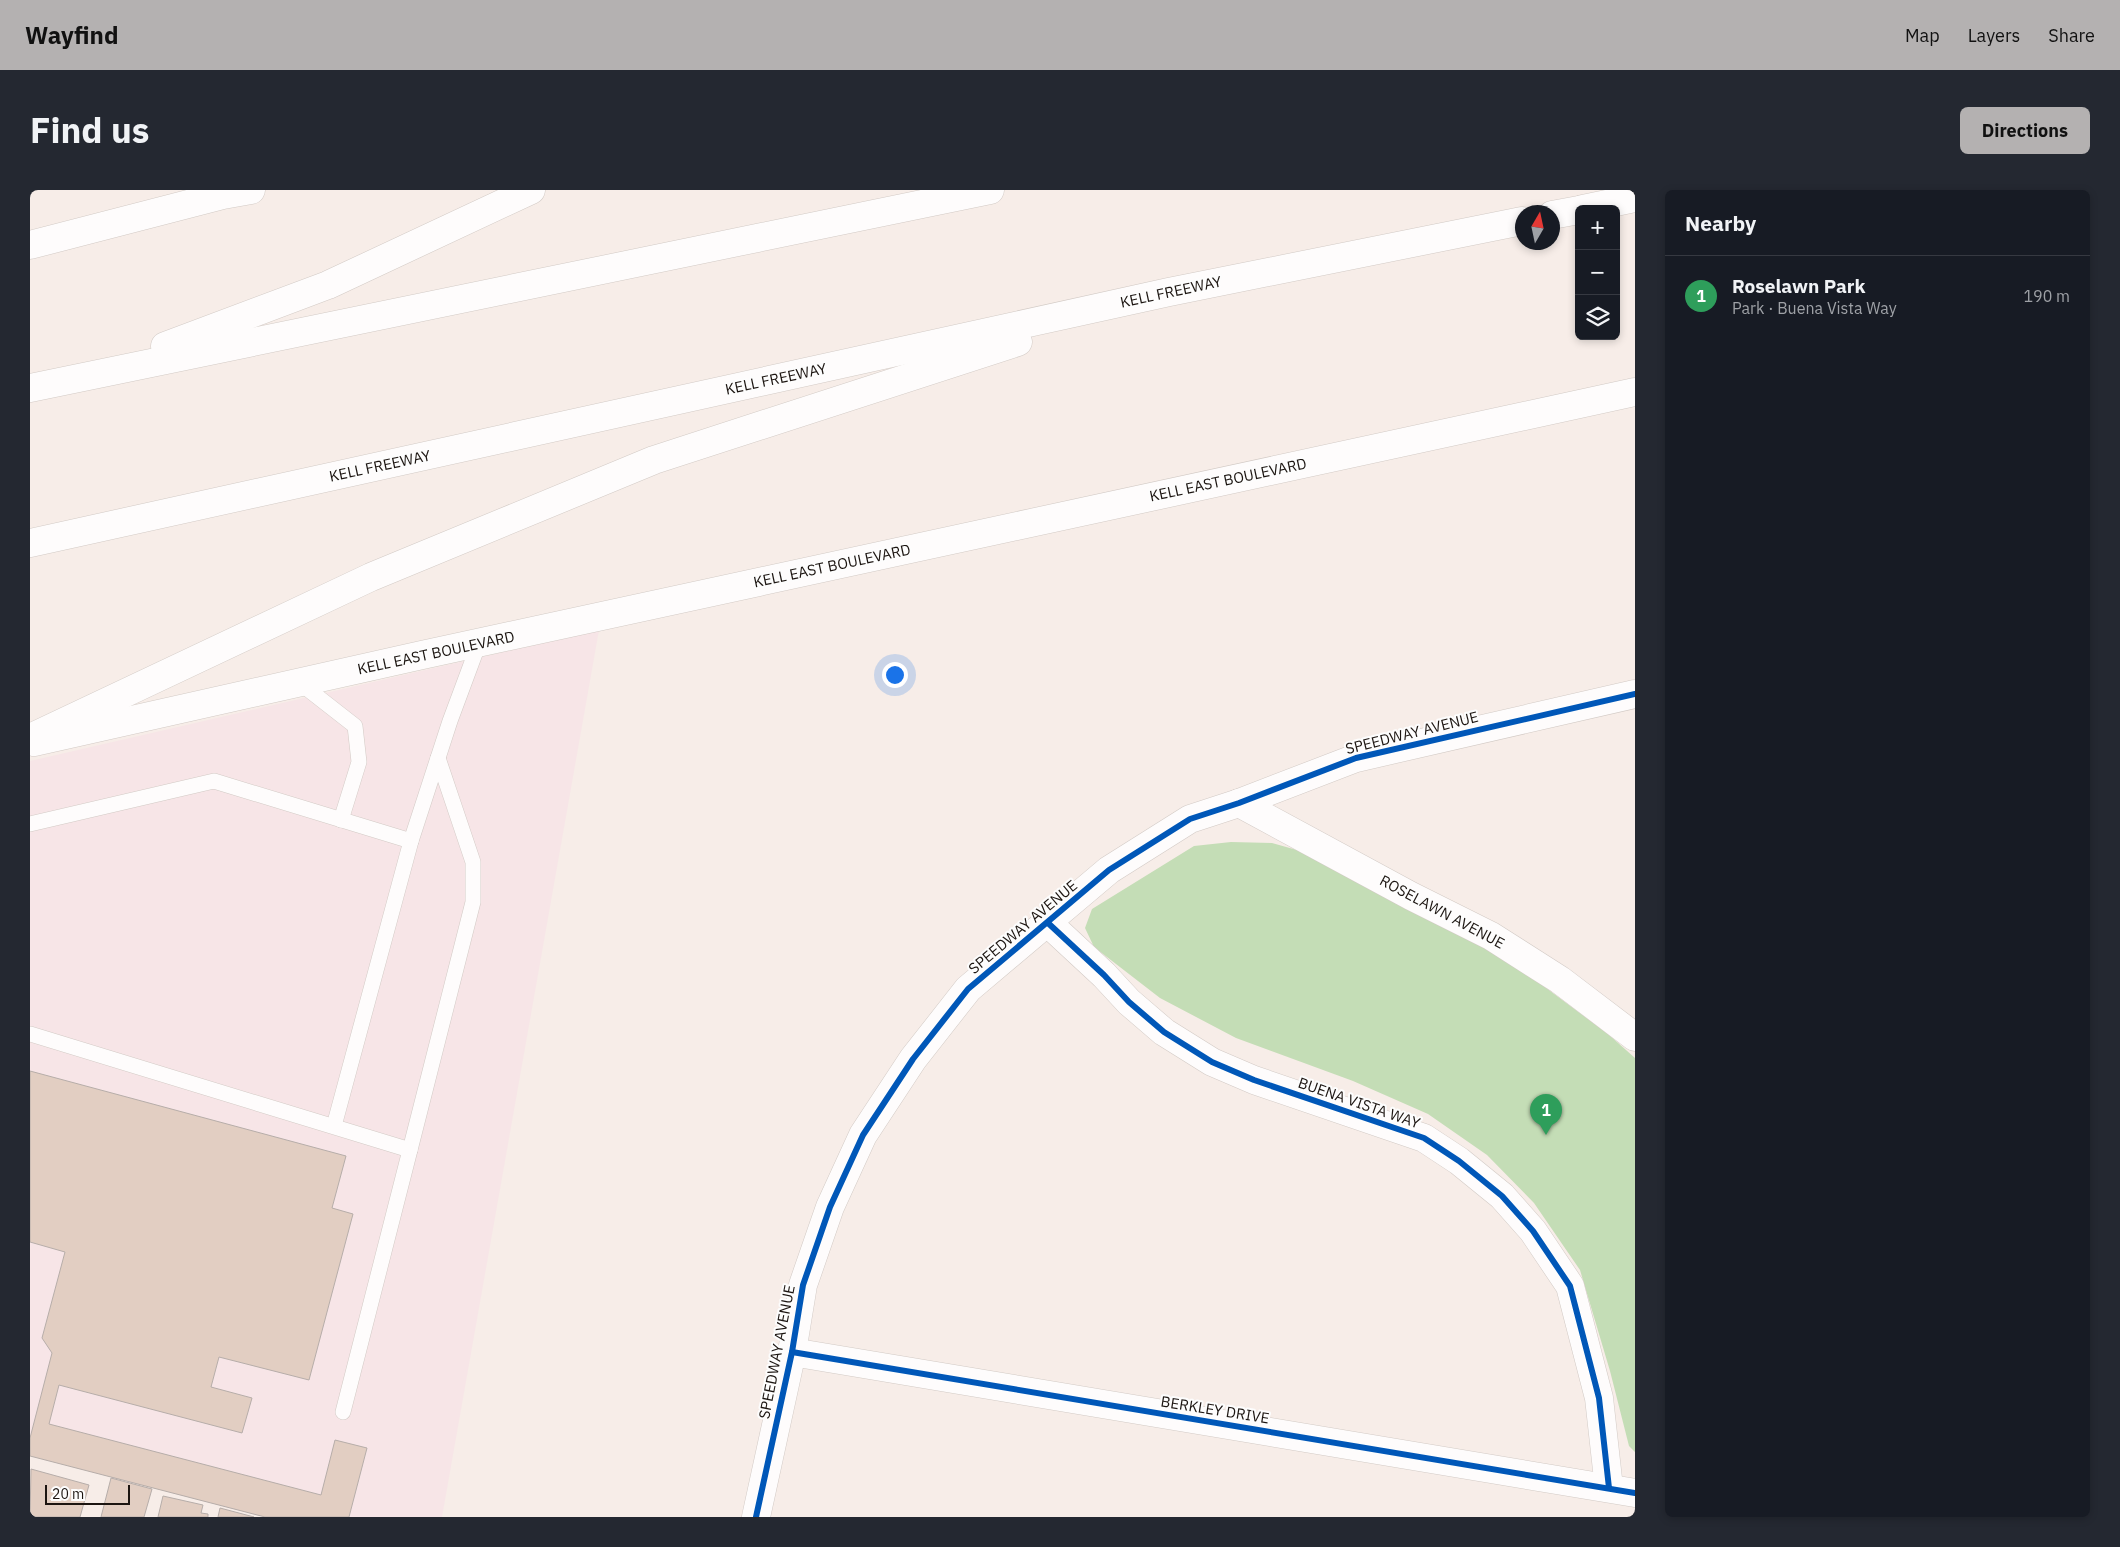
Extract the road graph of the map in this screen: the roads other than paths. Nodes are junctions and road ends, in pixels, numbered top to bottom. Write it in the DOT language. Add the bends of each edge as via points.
graph roads {
  1 [pos="251,190"];
  2 [pos="531,190"];
  3 [pos="990,190"];
  4 [pos="1635,198"];
  5 [pos="1602,205"];
  6 [pos="1575,211"];
  7 [pos="1560,214"];
  8 [pos="1515,222"];
  9 [pos="30,245"];
  10 [pos="1170,292"];
  11 [pos="82,377"];
  12 [pos="30,388"];
  13 [pos="1635,392"];
  14 [pos="30,542"];
  15 [pos="479,643"];
  16 [pos="300,683"];
  17 [pos="1635,694"];
  18 [pos="30,738"];
  19 [pos="30,743"];
  20 [pos="438,758"];
  21 [pos="1240,803"];
  22 [pos="341,820"];
  23 [pos="30,824"];
  24 [pos="411,841"];
  25 [pos="1048,923"];
  26 [pos="30,1034"];
  27 [pos="1635,1037"];
  28 [pos="334,1126"];
  29 [pos="410,1150"];
  30 [pos="792,1352"];
  31 [pos="343,1412"];
  32 [pos="1609,1488"];
  33 [pos="1635,1493"];
  34 [pos="756,1517"];
  1 -- 9 [label="main road"];
  2 -- 11 [label="main road" via="328,285"];
  3 -- 11 [label="main road"];
  4 -- 5 [label="main road"];
  6 -- 7 [label="main road"];
  8 -- 10 [label="main road, KELL FREEWAY"];
  10 -- 14 [label="main road, KELL FREEWAY"];
  10 -- 18 [label="main road" via="654,460 371,577"];
  11 -- 12 [label="main road"];
  13 -- 15 [label="main road, KELL EAST BOULEVARD"];
  15 -- 16 [label="main road, KELL EAST BOULEVARD"];
  15 -- 20 [label="lane"];
  16 -- 19 [label="main road, KELL EAST BOULEVARD"];
  16 -- 22 [label="lane" via="355,726 359,762"];
  17 -- 21 [label="main road, SPEEDWAY AVENUE" via="1356,758"];
  20 -- 24 [label="lane"];
  20 -- 29 [label="lane" via="473,862 473,902"];
  21 -- 25 [label="main road, SPEEDWAY AVENUE" via="1190,819 1109,870"];
  21 -- 27 [label="main road, ROSELAWN AVENUE" via="1491,936 1560,980"];
  22 -- 23 [label="lane" via="214,781"];
  22 -- 24 [label="lane"];
  24 -- 28 [label="lane"];
  25 -- 30 [label="main road, SPEEDWAY AVENUE" via="968,989 913,1059 863,1135 830,1207 803,1285"];
  25 -- 32 [label="main road, BUENA VISTA WAY" via="1157,1026 1212,1062 1254,1080 1424,1138 1502,1196 1533,1231 1570,1286 1599,1398"];
  26 -- 28 [label="lane"];
  28 -- 29 [label="lane"];
  29 -- 31 [label="lane"];
  30 -- 32 [label="main road, BERKLEY DRIVE"];
  30 -- 34 [label="main road, SPEEDWAY AVENUE"];
  32 -- 33 [label="main road, BERKLEY DRIVE"];
}
